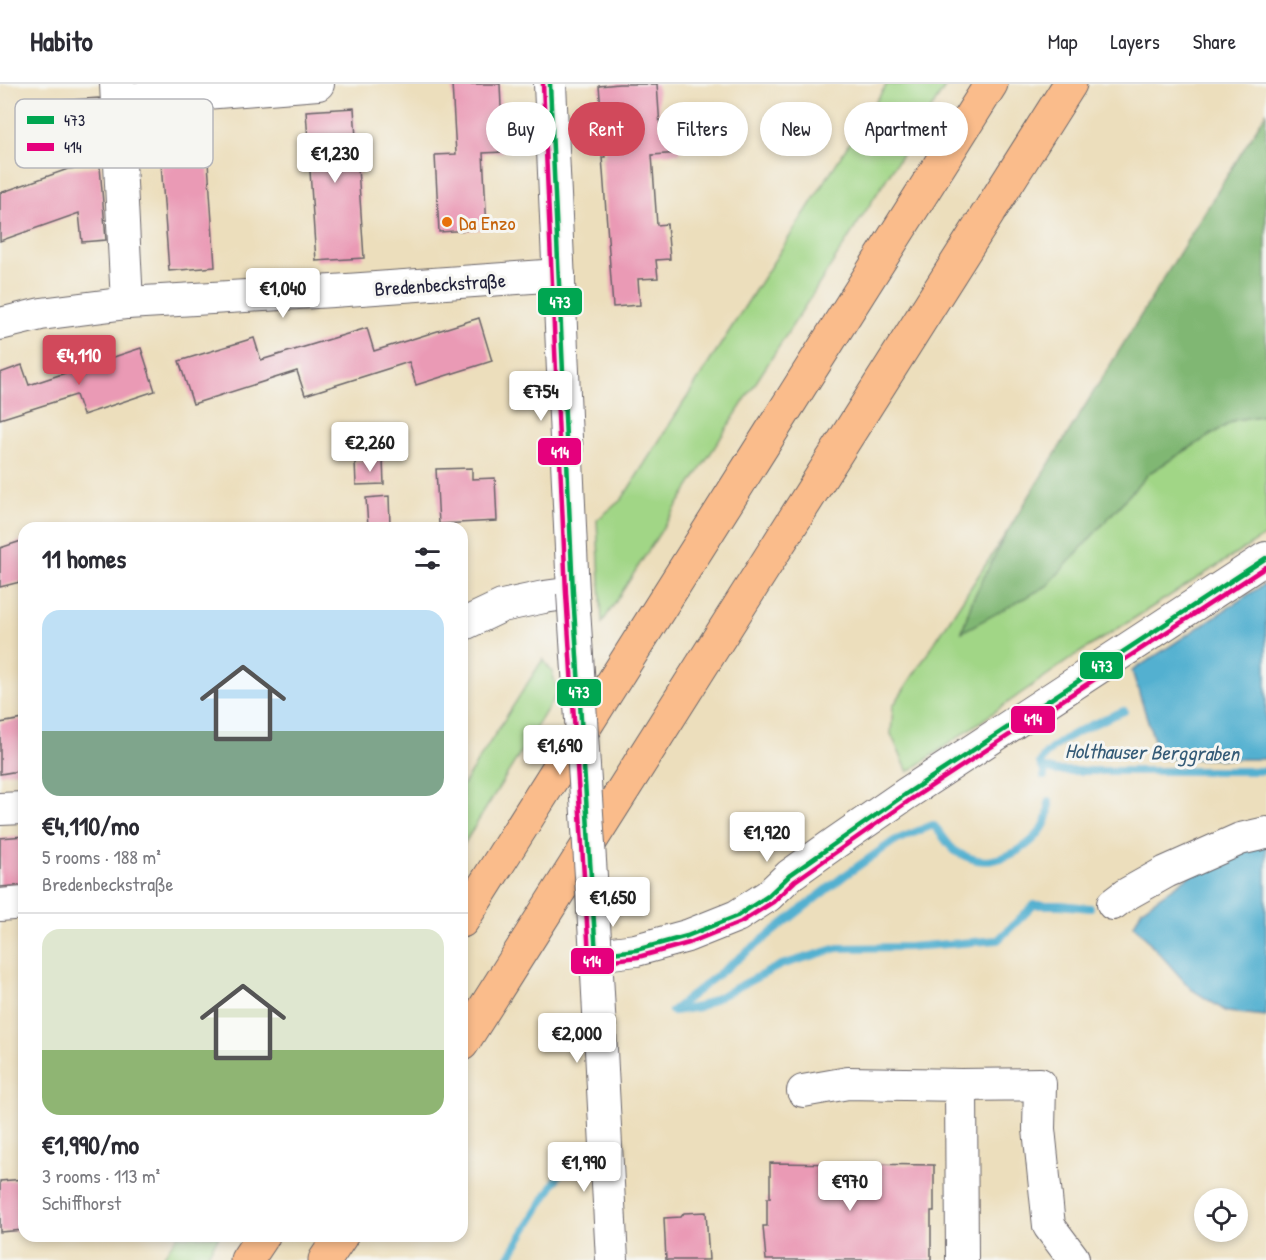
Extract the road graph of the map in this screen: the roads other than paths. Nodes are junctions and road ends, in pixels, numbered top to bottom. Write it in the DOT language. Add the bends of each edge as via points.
graph roads {
  1 [pos="318,84"];
  2 [pos="550,84"];
  3 [pos="991,84"];
  4 [pos="1070,84"];
  5 [pos="116,92"];
  6 [pos="120,168"];
  7 [pos="559,275"];
  8 [pos="127,303"];
  9 [pos="0,324"];
  10 [pos="1266,558"];
  11 [pos="568,585"];
  12 [pos="468,622"];
  13 [pos="18,808"];
  14 [pos="0,809"];
  15 [pos="1266,833"];
  16 [pos="18,904"];
  17 [pos="1113,904"];
  18 [pos="0,905"];
  19 [pos="468,912"];
  20 [pos="596,955"];
  21 [pos="468,1035"];
  22 [pos="962,1085"];
  23 [pos="803,1091"];
  24 [pos="259,1242"];
  25 [pos="336,1242"];
  26 [pos="248,1260"];
  27 [pos="325,1260"];
  28 [pos="612,1260"];
  29 [pos="962,1260"];
  30 [pos="1073,1260"];
  1 -- 5 [label="street"];
  2 -- 7 [label="street"];
  3 -- 19 [label="highway"];
  4 -- 21 [label="highway"];
  6 -- 8 [label="street"];
  7 -- 8 [label="street, Bredenbeckstraße"];
  7 -- 11 [label="street"];
  8 -- 9 [label="street, Bredenbeckstraße" via="40,314"];
  10 -- 20 [label="street" via="906,794 737,916 687,936 636,950"];
  11 -- 12 [label="street" via="544,597 502,606"];
  11 -- 20 [label="street, bridge"];
  13 -- 14 [label="street"];
  15 -- 17 [label="street" via="1240,839 1167,872"];
  16 -- 18 [label="street"];
  20 -- 28 [label="street"];
  22 -- 23 [label="street" via="848,1083"];
  22 -- 29 [label="street"];
  22 -- 30 [label="street" via="1040,1084 1039,1129 1049,1226"];
  24 -- 26 [label="highway"];
  25 -- 27 [label="highway"];
}
